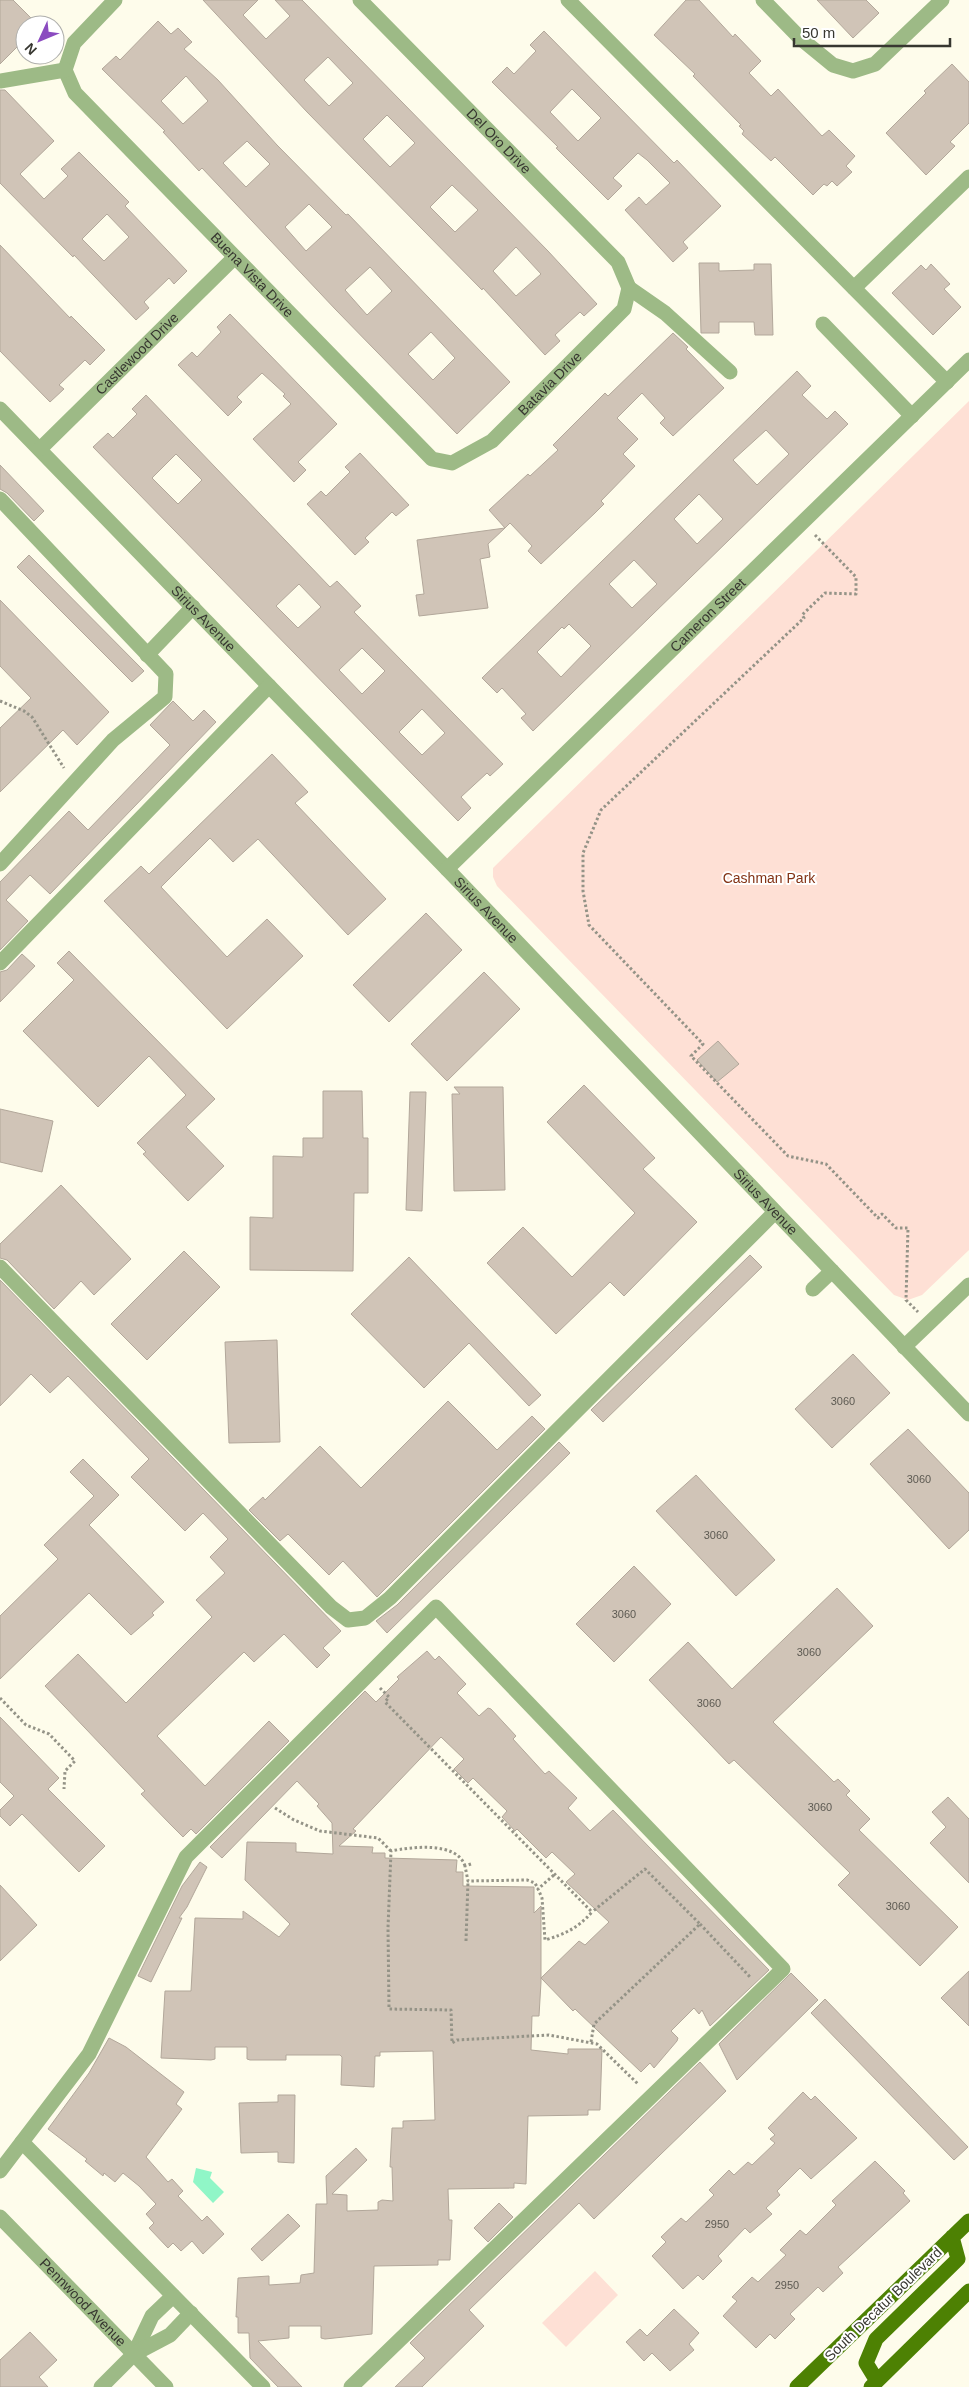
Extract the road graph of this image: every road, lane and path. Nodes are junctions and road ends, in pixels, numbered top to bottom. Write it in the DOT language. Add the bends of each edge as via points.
graph roads {
  1 [pos="115,0"];
  2 [pos="360,0"];
  3 [pos="568,0"];
  4 [pos="763,0"];
  5 [pos="942,0"];
  6 [pos="65,70"];
  7 [pos="0,81"];
  8 [pos="969,177"];
  9 [pos="234,258"];
  10 [pos="629,288"];
  11 [pos="854,288"];
  12 [pos="823,324"];
  13 [pos="969,360"];
  14 [pos="730,372"];
  15 [pos="947,382"];
  16 [pos="0,409"];
  17 [pos="912,416"];
  18 [pos="40,449"];
  19 [pos="452,463"];
  20 [pos="0,500"];
  21 [pos="803,522"];
  22 [pos="192,607"];
  23 [pos="147,655"];
  24 [pos="269,686"];
  25 [pos="0,701"];
  26 [pos="80,776"];
  27 [pos="0,864"];
  28 [pos="447,869"];
  29 [pos="0,963"];
  30 [pos="775,1212"];
  31 [pos="0,1267"];
  32 [pos="832,1271"];
  33 [pos="969,1285"];
  34 [pos="813,1289"];
  35 [pos="929,1323"];
  36 [pos="904,1347"];
  37 [pos="969,1414"];
  38 [pos="375,1683"];
  39 [pos="0,1698"];
  40 [pos="64,1789"];
  41 [pos="275,1808"];
  42 [pos="390,1851"];
  43 [pos="471,1864"];
  44 [pos="465,1866"];
  45 [pos="555,1874"];
  46 [pos="468,1881"];
  47 [pos="538,1889"];
  48 [pos="592,1912"];
  49 [pos="700,1924"];
  50 [pos="466,1942"];
  51 [pos="744,1986"];
  52 [pos="591,2042"];
  53 [pos="647,2079"];
  54 [pos="646,2091"];
  55 [pos="22,2142"];
  56 [pos="0,2171"];
  57 [pos="0,2217"];
  58 [pos="969,2221"];
  59 [pos="952,2237"];
  60 [pos="969,2291"];
  61 [pos="173,2296"];
  62 [pos="191,2313"];
  63 [pos="134,2354"];
  64 [pos="877,2385"];
  65 [pos="100,2387"];
  66 [pos="166,2387"];
  67 [pos="263,2387"];
  68 [pos="350,2387"];
  69 [pos="797,2387"];
  1 -- 6 [label="street" via="74,43"];
  2 -- 10 [label="street, Del Oro Drive" via="618,262"];
  3 -- 11 [label="street"];
  4 -- 5 [label="street" via="800,38 833,65 853,71 876,64"];
  6 -- 7 [label="street"];
  6 -- 9 [label="street, Buena Vista Drive" via="74,93"];
  8 -- 11 [label="street"];
  9 -- 18 [label="street, Castlewood Drive"];
  9 -- 19 [label="street, Buena Vista Drive" via="432,459"];
  10 -- 14 [label="street" via="665,313"];
  10 -- 19 [label="street, Batavia Drive" via="624,309 492,441"];
  11 -- 15 [label="street"];
  12 -- 17 [label="street"];
  13 -- 15 [label="street, Cameron Street"];
  15 -- 17 [label="street, Cameron Street"];
  16 -- 18 [label="street, Sirius Avenue"];
  17 -- 21 [label="street, Cameron Street"];
  18 -- 22 [label="street, Sirius Avenue"];
  20 -- 23 [label="street"];
  21 -- 28 [label="street, Cameron Street"];
  21 -- 35 [label="path" via="856,577 856,594 825,593 802,616 804,618 601,810 584,853 583,891 589,924 703,1044 691,1056 788,1156 826,1164 878,1218 882,1214 896,1228 908,1228 906,1300"];
  22 -- 23 [label="street"];
  22 -- 24 [label="street, Sirius Avenue"];
  23 -- 26 [label="street" via="166,674 165,697 113,740"];
  24 -- 28 [label="street, Sirius Avenue"];
  24 -- 29 [label="street"];
  25 -- 26 [label="path" via="32,717 59,763"];
  26 -- 27 [label="street"];
  28 -- 30 [label="street, Sirius Avenue"];
  30 -- 31 [label="street" via="390,1598 365,1618 348,1620 331,1607"];
  30 -- 32 [label="street, Sirius Avenue"];
  32 -- 34 [label="street"];
  32 -- 36 [label="street, Sirius Avenue"];
  33 -- 35 [label="street"];
  35 -- 36 [label="street"];
  36 -- 37 [label="street, Sirius Avenue"];
  38 -- 45 [label="path" via="389,1697 385,1702"];
  39 -- 40 [label="path" via="26,1725 49,1734 75,1761 65,1771"];
  41 -- 42 [label="path" via="320,1831 378,1838"];
  42 -- 44 [label="path" via="431,1848 451,1851"];
  42 -- 52 [label="path" via="389,2009 450,2010 452,2043 457,2040 549,2035"];
  43 -- 44 [label="path"];
  44 -- 46 [label="path"];
  45 -- 47 [label="path"];
  45 -- 48 [label="path"];
  46 -- 47 [label="path" via="527,1880"];
  46 -- 50 [label="path"];
  47 -- 48 [label="path" via="542,1898 544,1940 567,1934"];
  48 -- 49 [label="path" via="645,1869"];
  49 -- 51 [label="path" via="751,1979"];
  49 -- 52 [label="path" via="594,2024"];
  52 -- 54 [label="path"];
  53 -- 54 [label="path"];
  54 -- 55 [label="street" via="783,1969 436,1607 186,1857 89,2054"];
  54 -- 68 [label="street"];
  55 -- 56 [label="street"];
  55 -- 61 [label="street"];
  57 -- 63 [label="street, Pennwood Avenue"];
  58 -- 59 [label="main road, South Decatur Boulevard"];
  59 -- 64 [label="main road" via="958,2259 876,2339 866,2363"];
  59 -- 69 [label="main road, South Decatur Boulevard"];
  60 -- 64 [label="main road"];
  61 -- 62 [label="street"];
  61 -- 63 [label="street" via="152,2316"];
  62 -- 63 [label="street" via="170,2335"];
  62 -- 67 [label="street"];
  63 -- 65 [label="street"];
  63 -- 66 [label="street, Pennwood Avenue"];
}
